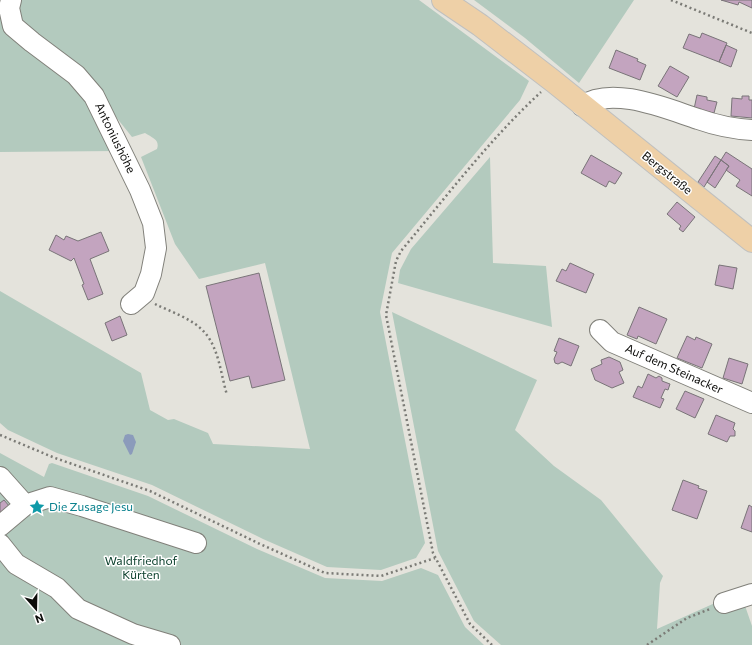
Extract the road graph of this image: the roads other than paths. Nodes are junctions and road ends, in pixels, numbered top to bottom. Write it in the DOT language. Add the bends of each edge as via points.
graph roads {
  1 [pos="11,0"];
  2 [pos="443,0"];
  3 [pos="582,106"];
  4 [pos="752,130"];
  5 [pos="752,241"];
  6 [pos="135,300"];
  7 [pos="600,330"];
  8 [pos="752,403"];
  9 [pos="0,477"];
  10 [pos="25,505"];
  11 [pos="0,526"];
  12 [pos="196,543"];
  13 [pos="0,544"];
  14 [pos="752,594"];
  15 [pos="724,603"];
  16 [pos="170,645"];
  1 -- 6 [label="street, Antoniushöhe" via="9,8 13,26 76,75 94,96 140,190 153,223 156,248 144,293"];
  2 -- 3 [label="main road, Bergstraße" via="480,25"];
  3 -- 4 [label="street" via="598,98 644,101 699,119"];
  3 -- 5 [label="main road, Bergstraße"];
  7 -- 8 [label="street, Auf dem Steinacker" via="612,342"];
  9 -- 10 [label="street"];
  10 -- 11 [label="street"];
  10 -- 12 [label="street" via="50,497"];
  13 -- 16 [label="street" via="16,564 56,588 78,609 133,634"];
  14 -- 15 [label="street"];
}
